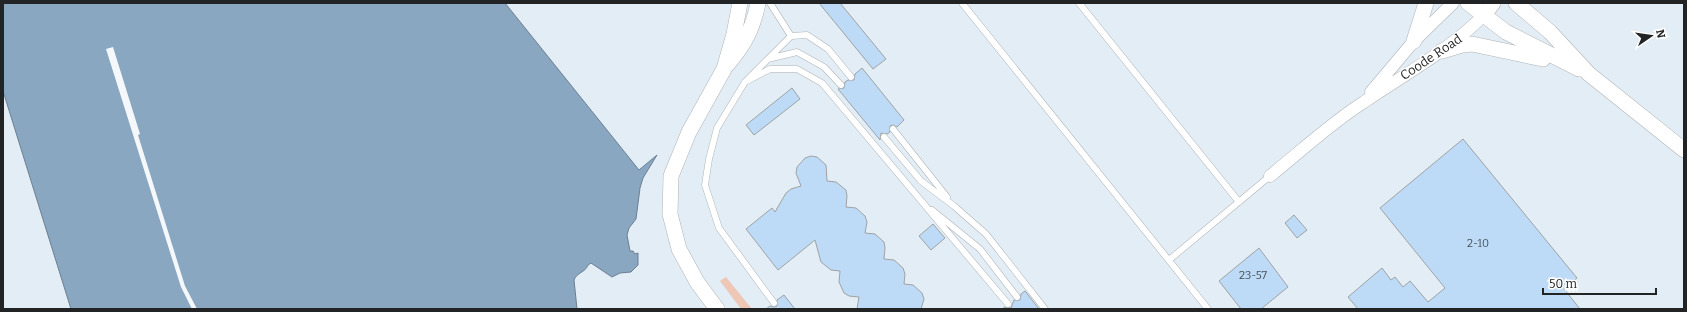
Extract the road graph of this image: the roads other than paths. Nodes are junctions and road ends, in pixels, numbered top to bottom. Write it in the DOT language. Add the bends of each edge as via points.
graph roads {
  1 [pos="740,3"];
  2 [pos="758,3"];
  3 [pos="770,3"];
  4 [pos="962,3"];
  5 [pos="1079,3"];
  6 [pos="1426,3"];
  7 [pos="1453,3"];
  8 [pos="1468,3"];
  9 [pos="1493,3"];
  10 [pos="1516,3"];
  11 [pos="1527,3"];
  12 [pos="1483,16"];
  13 [pos="1539,23"];
  14 [pos="791,36"];
  15 [pos="1414,41"];
  16 [pos="1442,51"];
  17 [pos="768,59"];
  18 [pos="1574,66"];
  19 [pos="724,68"];
  20 [pos="852,77"];
  21 [pos="1592,77"];
  22 [pos="745,82"];
  23 [pos="842,85"];
  24 [pos="1362,102"];
  25 [pos="893,130"];
  26 [pos="884,137"];
  27 [pos="1684,150"];
  28 [pos="1270,176"];
  29 [pos="920,200"];
  30 [pos="1239,202"];
  31 [pos="954,206"];
  32 [pos="1168,260"];
  33 [pos="1017,297"];
  34 [pos="774,303"];
  35 [pos="1008,304"];
  36 [pos="717,309"];
  37 [pos="1046,309"];
  38 [pos="1208,309"];
  1 -- 19 [label="street"];
  2 -- 19 [label="street" via="754,22 742,48"];
  3 -- 14 [label="lane"];
  4 -- 32 [label="lane"];
  5 -- 30 [label="lane"];
  6 -- 15 [label="street"];
  7 -- 15 [label="street, Coode Road"];
  8 -- 12 [label="street"];
  9 -- 12 [label="street, Coode Road"];
  10 -- 13 [label="street"];
  11 -- 13 [label="street"];
  12 -- 16 [label="street, Coode Road"];
  12 -- 18 [label="street" via="1506,32"];
  13 -- 21 [label="street"];
  14 -- 17 [label="lane"];
  14 -- 20 [label="lane" via="807,35 828,49"];
  15 -- 24 [label="street, Coode Road"];
  16 -- 18 [label="street" via="1472,44 1505,49"];
  16 -- 24 [label="street, Coode Road"];
  17 -- 22 [label="lane"];
  17 -- 23 [label="lane" via="798,52 824,67"];
  18 -- 21 [label="street"];
  19 -- 36 [label="street" via="689,132 671,176 670,214 679,249 697,282"];
  21 -- 27 [label="street"];
  22 -- 29 [label="lane" via="770,69 797,69 822,83"];
  22 -- 34 [label="lane" via="717,128 705,185 719,228"];
  24 -- 28 [label="street, Coode Road"];
  25 -- 31 [label="lane"];
  26 -- 31 [label="lane" via="921,180"];
  28 -- 30 [label="lane"];
  29 -- 33 [label="lane" via="980,249"];
  29 -- 35 [label="lane"];
  30 -- 32 [label="lane"];
  31 -- 37 [label="lane" via="986,234"];
  32 -- 38 [label="lane"];
}
